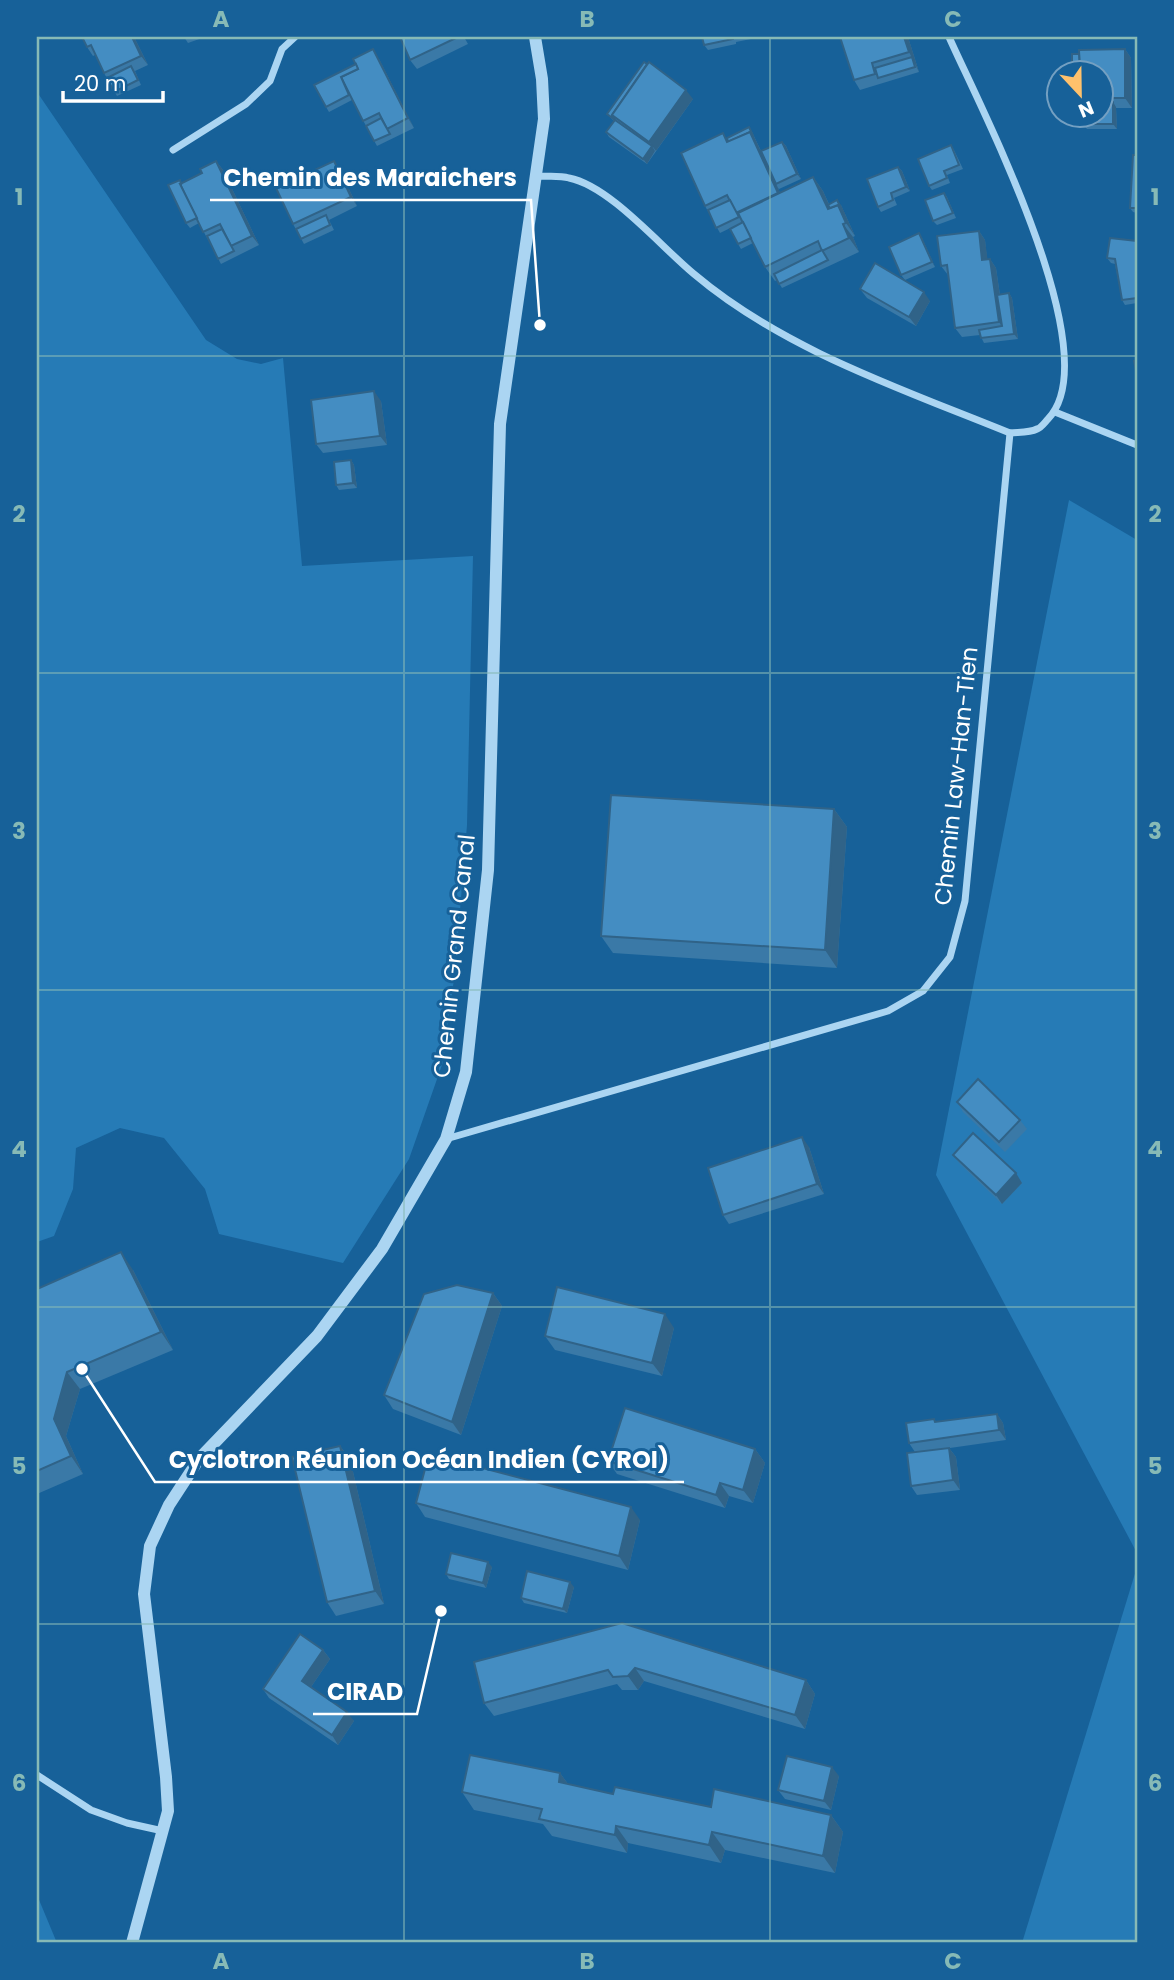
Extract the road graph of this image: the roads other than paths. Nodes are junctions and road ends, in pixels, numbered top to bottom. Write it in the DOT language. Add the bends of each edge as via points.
graph roads {
  1 [pos="295,37"];
  2 [pos="535,37"];
  3 [pos="949,37"];
  4 [pos="173,150"];
  5 [pos="537,176"];
  6 [pos="1055,412"];
  7 [pos="1010,433"];
  8 [pos="1137,445"];
  9 [pos="446,1139"];
  10 [pos="37,1775"];
  11 [pos="163,1831"];
  12 [pos="132,1943"];
  1 -- 4 [label="street" via="282,50 270,81 246,104"];
  2 -- 5 [label="street, Chemin Grand Canal" via="544,119"];
  3 -- 6 [label="street" via="1035,231 1055,297 1065,385"];
  5 -- 7 [label="street" via="569,178 602,192 696,276 765,325 846,365"];
  5 -- 9 [label="street, Chemin Grand Canal" via="500,424 488,870 467,1072"];
  6 -- 7 [label="street" via="1038,429"];
  6 -- 8 [label="street"];
  7 -- 9 [label="street, Chemin Law-Han-Tien" via="965,901 950,957 922,991 888,1011"];
  9 -- 11 [label="street, Chemin Grand Canal" via="382,1249 317,1336 200,1459 169,1505 150,1546 144,1594 166,1777 168,1811"];
  10 -- 11 [label="street" via="91,1810"];
  11 -- 12 [label="street, Chemin Grand Canal"];
}
